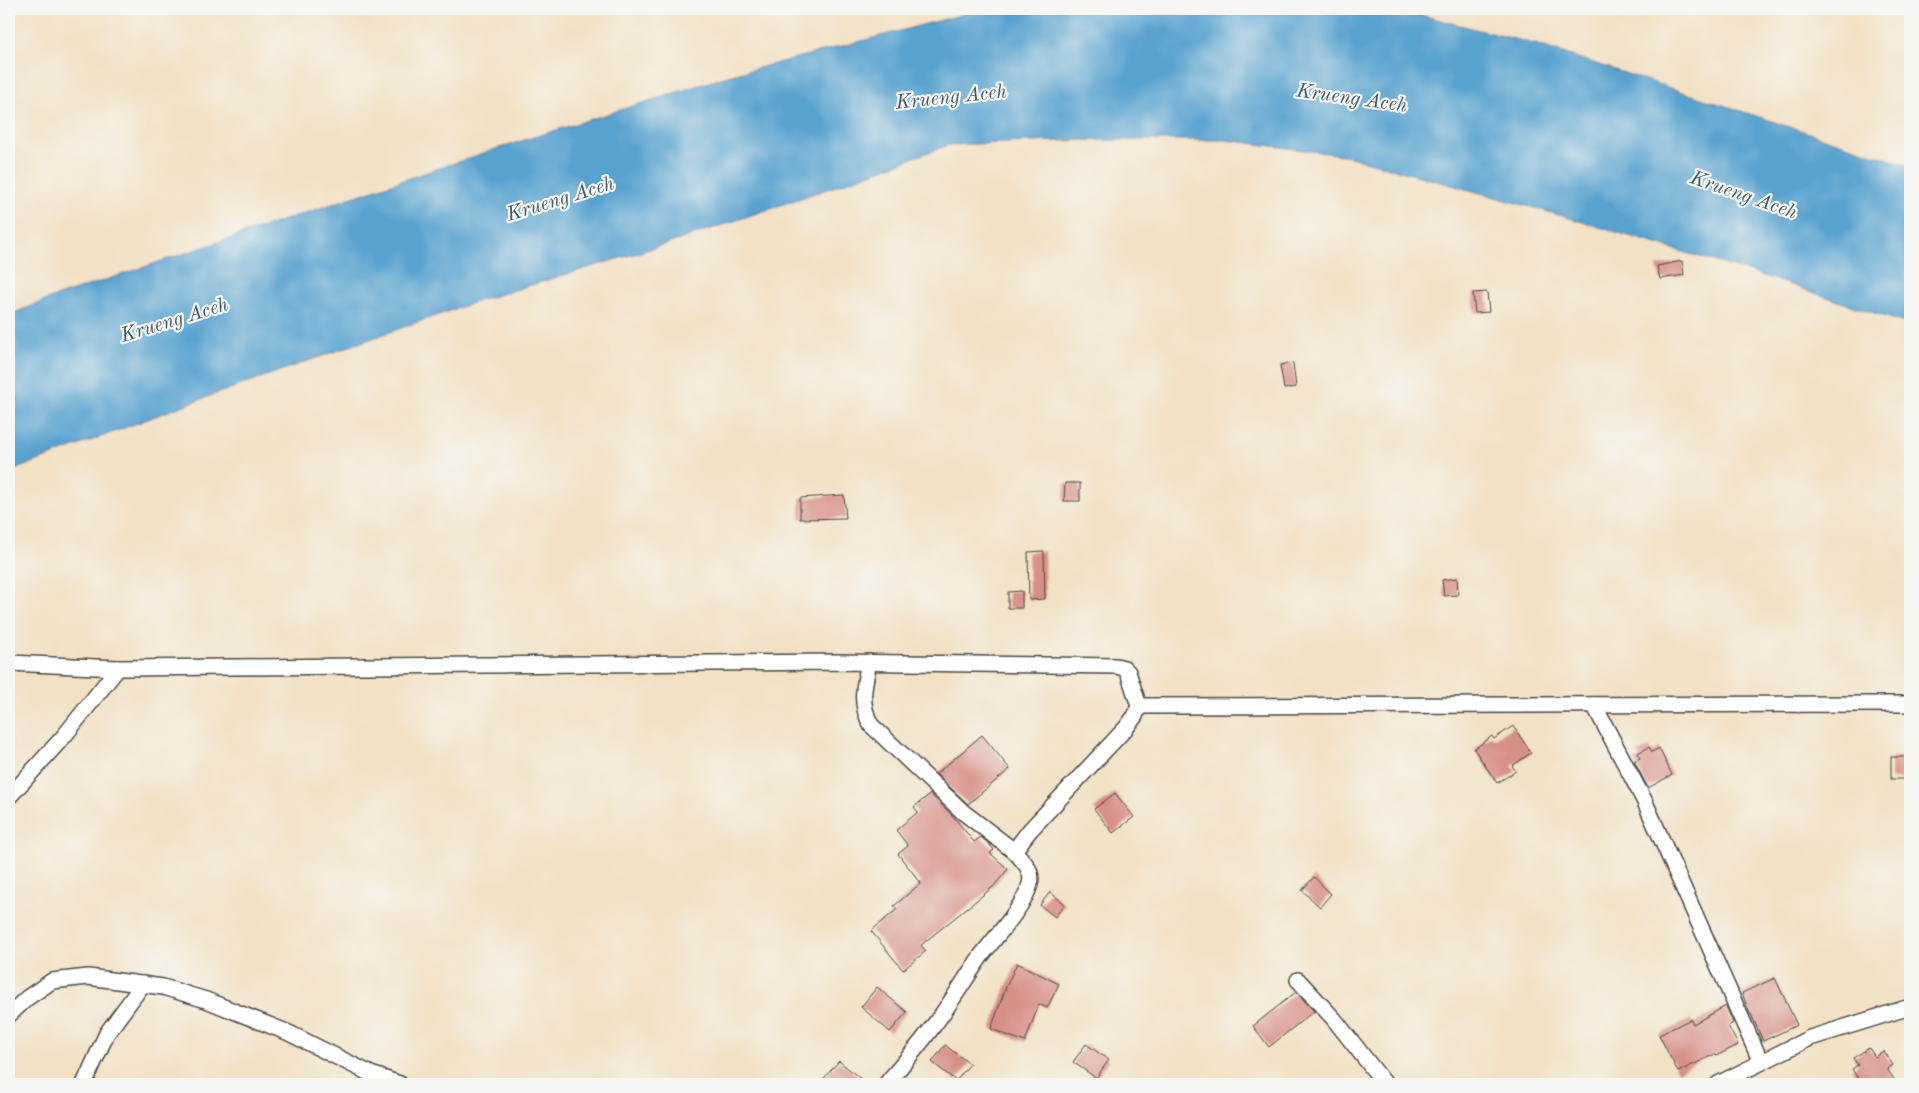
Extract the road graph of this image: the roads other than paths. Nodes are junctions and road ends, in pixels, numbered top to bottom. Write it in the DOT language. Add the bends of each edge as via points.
graph roads {
  1 [pos="869,662"];
  2 [pos="9,663"];
  3 [pos="118,668"];
  4 [pos="1910,704"];
  5 [pos="1594,705"];
  6 [pos="1139,706"];
  7 [pos="9,797"];
  8 [pos="1014,851"];
  9 [pos="1298,980"];
  10 [pos="143,984"];
  11 [pos="1910,1007"];
  12 [pos="9,1015"];
  13 [pos="1761,1062"];
  14 [pos="1726,1082"];
  15 [pos="84,1084"];
  16 [pos="400,1084"];
  17 [pos="886,1084"];
  18 [pos="1385,1084"];
  1 -- 3 [label="street"];
  1 -- 6 [label="street" via="1116,666 1128,672"];
  1 -- 8 [label="street" via="862,700 864,713 871,725 963,812"];
  2 -- 3 [label="street"];
  3 -- 7 [label="street" via="65,735"];
  4 -- 5 [label="street"];
  5 -- 6 [label="street"];
  5 -- 13 [label="street" via="1644,800"];
  6 -- 8 [label="street" via="1126,728"];
  8 -- 17 [label="street" via="1027,865 1031,875 1021,902 934,1026"];
  9 -- 18 [label="street"];
  10 -- 12 [label="street" via="88,977 52,981"];
  10 -- 15 [label="street" via="107,1033"];
  10 -- 16 [label="street" via="180,991 289,1032 371,1074"];
  11 -- 13 [label="street" via="1810,1038"];
  13 -- 14 [label="street"];
}
